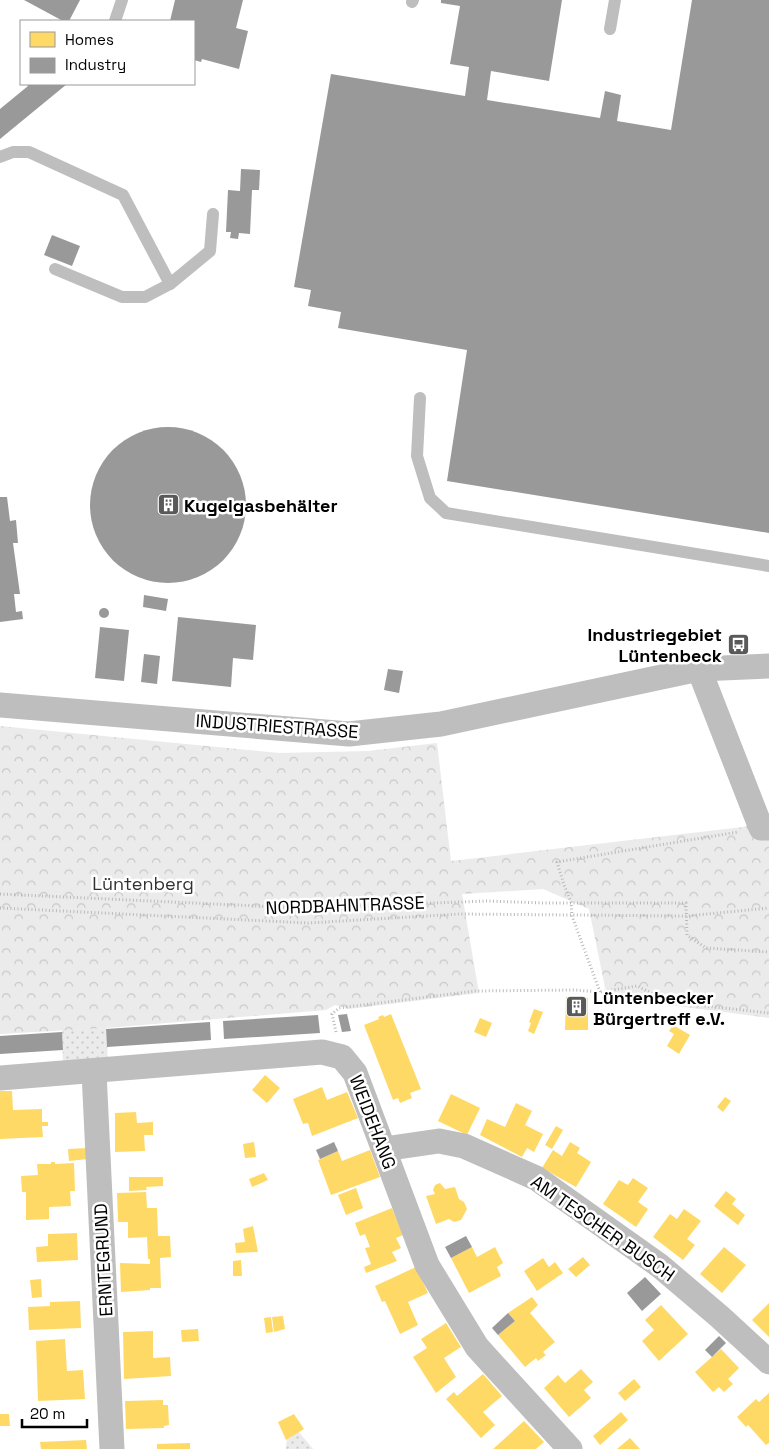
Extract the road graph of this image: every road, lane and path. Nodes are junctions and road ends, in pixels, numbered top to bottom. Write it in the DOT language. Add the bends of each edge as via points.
graph roads {
  1 [pos="122,0"];
  2 [pos="615,0"];
  3 [pos="115,20"];
  4 [pos="610,29"];
  5 [pos="0,157"];
  6 [pos="213,214"];
  7 [pos="55,268"];
  8 [pos="170,284"];
  9 [pos="420,398"];
  10 [pos="769,566"];
  11 [pos="769,666"];
  12 [pos="699,669"];
  13 [pos="0,705"];
  14 [pos="765,828"];
  15 [pos="0,894"];
  16 [pos="571,902"];
  17 [pos="0,908"];
  18 [pos="769,908"];
  19 [pos="572,916"];
  20 [pos="686,916"];
  21 [pos="769,952"];
  22 [pos="600,992"];
  23 [pos="769,1012"];
  24 [pos="342,1057"];
  25 [pos="94,1072"];
  26 [pos="0,1078"];
  27 [pos="384,1149"];
  28 [pos="769,1362"];
  29 [pos="112,1449"];
  30 [pos="570,1449"];
  1 -- 3 [label="lane"];
  2 -- 4 [label="lane"];
  5 -- 8 [label="lane" via="13,152 29,152 123,195"];
  6 -- 8 [label="lane" via="210,251"];
  7 -- 8 [label="lane" via="122,297 145,297"];
  9 -- 10 [label="lane" via="417,456 430,498 446,512"];
  11 -- 12 [label="street, INDUSTRIESTRASSE"];
  12 -- 13 [label="street, INDUSTRIESTRASSE" via="441,724 349,734"];
  12 -- 14 [label="street"];
  14 -- 16 [label="path" via="557,862"];
  15 -- 16 [label="path" via="301,908 461,901"];
  16 -- 19 [label="path"];
  16 -- 20 [label="path" via="686,903"];
  17 -- 19 [label="path, NORDBAHNTRASSE" via="308,923 460,914"];
  18 -- 20 [label="path, NORDBAHNTRASSE"];
  19 -- 20 [label="path, NORDBAHNTRASSE"];
  19 -- 22 [label="path"];
  20 -- 21 [label="path" via="687,935 706,948"];
  22 -- 23 [label="path" via="637,986 669,1002"];
  22 -- 24 [label="path" via="475,991 339,1008 332,1014"];
  24 -- 25 [label="street, WEIDEHANG" via="322,1052"];
  24 -- 27 [label="street, WEIDEHANG" via="355,1073"];
  25 -- 26 [label="street, WEIDEHANG"];
  25 -- 29 [label="street, ERNTEGRUND"];
  27 -- 28 [label="street, AM TESCHER BUSCH" via="439,1141 464,1146 536,1178 660,1266"];
  27 -- 30 [label="street, WEIDEHANG" via="427,1266 477,1347"];
}
